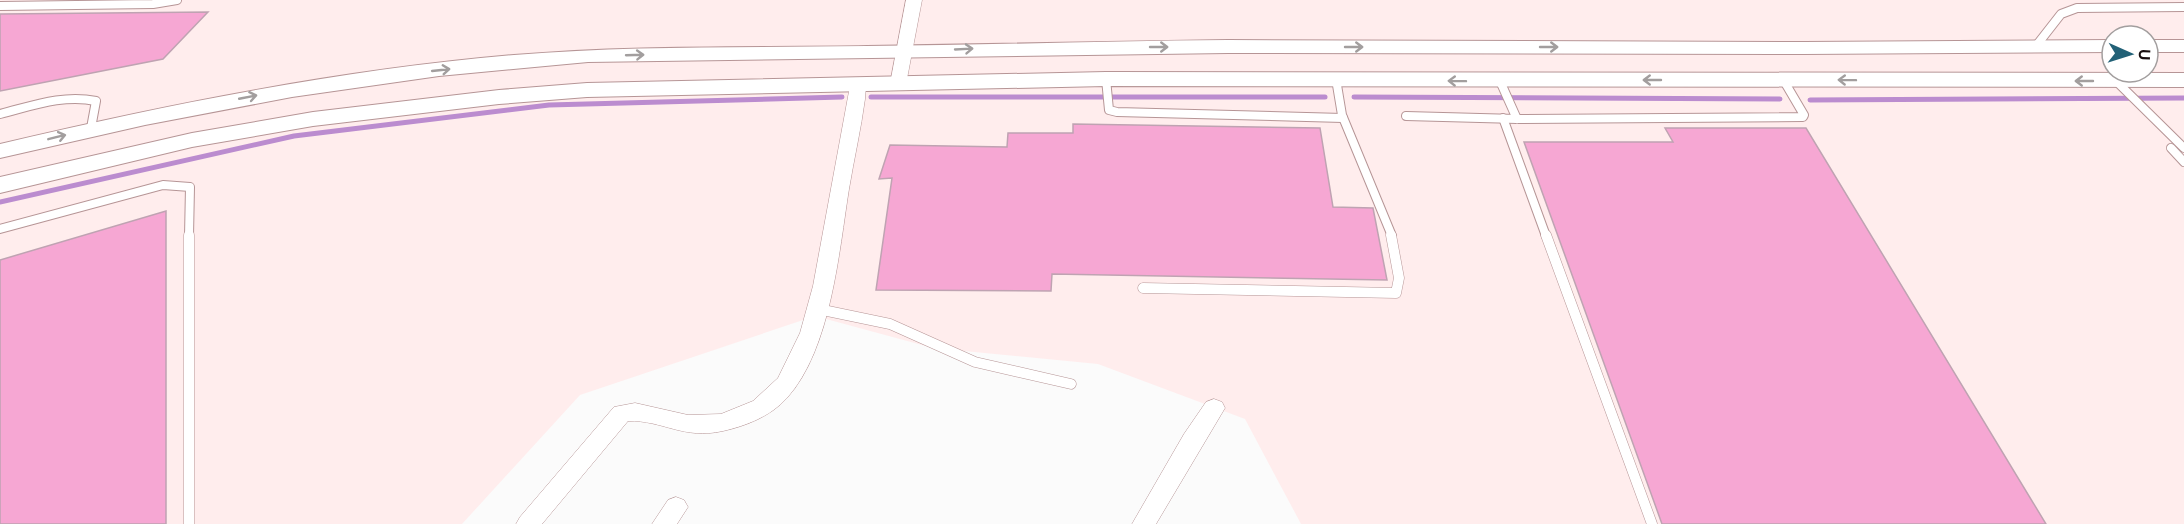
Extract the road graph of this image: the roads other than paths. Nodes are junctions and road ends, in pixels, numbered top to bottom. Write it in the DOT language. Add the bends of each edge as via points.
graph roads {
  1 [pos="177,0"];
  2 [pos="914,0"];
  3 [pos="0,6"];
  4 [pos="2184,7"];
  5 [pos="1862,46"];
  6 [pos="2037,46"];
  7 [pos="2100,46"];
  8 [pos="2160,46"];
  9 [pos="2184,46"];
  10 [pos="1931,48"];
  11 [pos="905,52"];
  12 [pos="1336,79"];
  13 [pos="2184,80"];
  14 [pos="1784,81"];
  15 [pos="1884,81"];
  16 [pos="1957,81"];
  17 [pos="898,84"];
  18 [pos="1106,85"];
  19 [pos="858,86"];
  20 [pos="1503,87"];
  21 [pos="2122,87"];
  22 [pos="0,114"];
  23 [pos="1406,116"];
  24 [pos="1343,118"];
  25 [pos="1503,118"];
  26 [pos="1517,119"];
  27 [pos="91,128"];
  28 [pos="2184,148"];
  29 [pos="0,151"];
  30 [pos="2184,162"];
  31 [pos="0,185"];
  32 [pos="0,228"];
  33 [pos="1143,288"];
  34 [pos="818,309"];
  35 [pos="1071,384"];
  36 [pos="1214,408"];
  37 [pos="189,524"];
  38 [pos="528,524"];
  39 [pos="1144,524"];
  40 [pos="1652,524"];
  1 -- 3 [label="lane" via="153,4"];
  2 -- 11 [label="street"];
  4 -- 6 [label="lane" via="2077,8 2061,14"];
  5 -- 10 [label="street"];
  11 -- 5 [label="street, one-way" via="1051,47"];
  5 -- 15 [label="street" via="1894,64 1896,72"];
  6 -- 7 [label="street"];
  6 -- 10 [label="street"];
  8 -- 9 [label="street"];
  10 -- 16 [label="street" via="1932,61"];
  11 -- 17 [label="street"];
  27 -- 11 [label="street, one-way" via="349,81 531,61 750,52"];
  12 -- 18 [label="street"];
  20 -- 12 [label="street, one-way"];
  12 -- 24 [label="lane"];
  13 -- 21 [label="street"];
  15 -- 14 [label="street, one-way"];
  14 -- 20 [label="street, one-way"];
  14 -- 26 [label="lane" via="1803,117"];
  15 -- 16 [label="street"];
  21 -- 16 [label="street, one-way"];
  17 -- 18 [label="street"];
  17 -- 19 [label="street"];
  18 -- 24 [label="lane" via="1109,110 1117,112"];
  19 -- 31 [label="street" via="609,89 405,107 192,140"];
  19 -- 34 [label="street"];
  20 -- 26 [label="lane"];
  21 -- 28 [label="lane"];
  22 -- 27 [label="lane" via="64,98 90,99 96,101"];
  23 -- 25 [label="lane"];
  24 -- 33 [label="lane" via="1390,230 1400,275 1396,293"];
  25 -- 26 [label="lane"];
  25 -- 40 [label="lane"];
  29 -- 27 [label="street, one-way"];
  28 -- 30 [label="lane" via="2172,148"];
  32 -- 37 [label="lane" via="163,185 190,187"];
  34 -- 35 [label="lane" via="890,324 975,362"];
  34 -- 38 [label="street" via="790,377 770,401 737,418 705,426 671,421 643,411 622,413"];
  36 -- 39 [label="street"];
}
